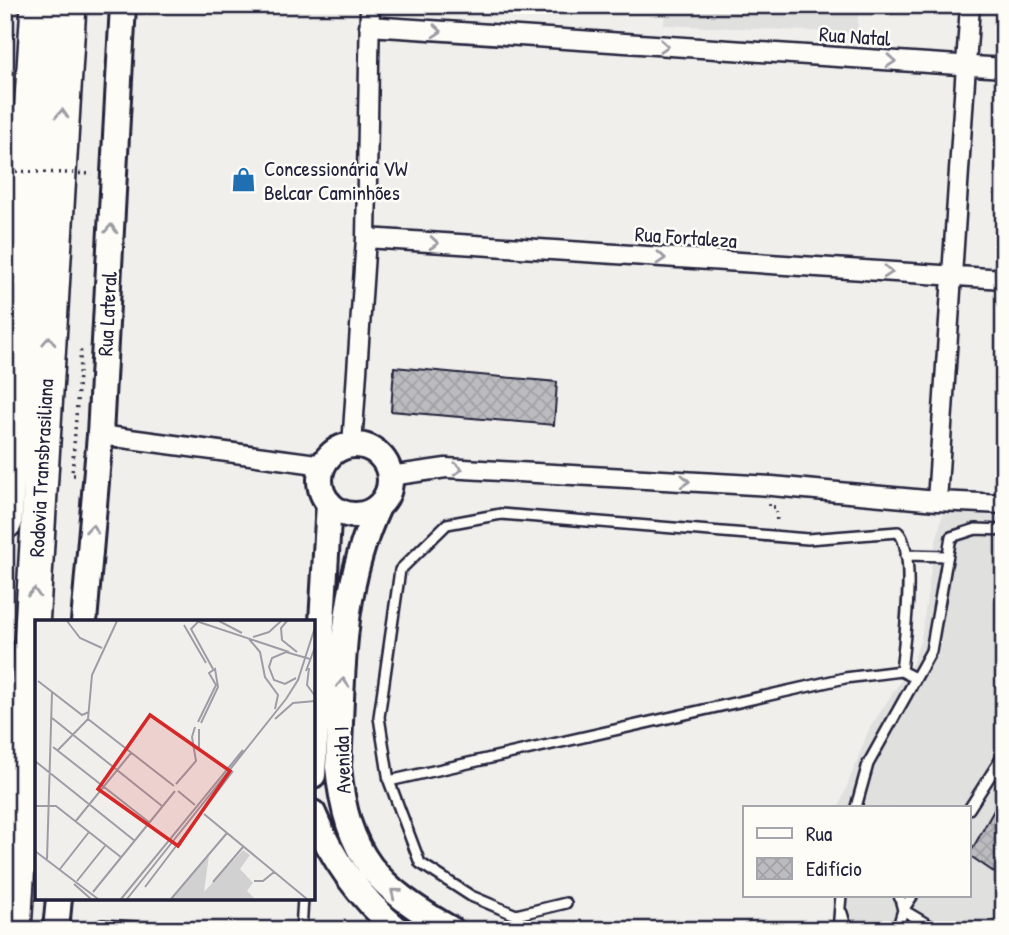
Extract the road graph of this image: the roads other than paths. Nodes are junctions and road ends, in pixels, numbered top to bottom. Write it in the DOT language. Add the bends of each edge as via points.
graph roads {
  1 [pos="38,5"];
  2 [pos="69,5"];
  3 [pos="123,5"];
  4 [pos="370,5"];
  5 [pos="970,5"];
  6 [pos="369,26"];
  7 [pos="967,66"];
  8 [pos="1004,68"];
  9 [pos="366,238"];
  10 [pos="954,276"];
  11 [pos="1004,279"];
  12 [pos="100,435"];
  13 [pos="352,446"];
  14 [pos="324,465"];
  15 [pos="390,476"];
  16 [pos="937,501"];
  17 [pos="329,503"];
  18 [pos="1004,504"];
  19 [pos="378,507"];
  20 [pos="5,522"];
  21 [pos="1004,530"];
  22 [pos="906,555"];
  23 [pos="947,556"];
  24 [pos="84,620"];
  25 [pos="901,671"];
  26 [pos="915,678"];
  27 [pos="315,741"];
  28 [pos="1004,754"];
  29 [pos="389,781"];
  30 [pos="856,806"];
  31 [pos="970,807"];
  32 [pos="315,818"];
  33 [pos="841,897"];
  34 [pos="900,897"];
  35 [pos="912,897"];
  36 [pos="59,900"];
  37 [pos="303,900"];
  38 [pos="566,903"];
  39 [pos="840,908"];
  40 [pos="903,909"];
  41 [pos="516,915"];
  42 [pos="102,925"];
  43 [pos="14,930"];
  44 [pos="56,930"];
  45 [pos="184,930"];
  46 [pos="301,930"];
  47 [pos="398,930"];
  48 [pos="452,930"];
  49 [pos="522,930"];
  50 [pos="838,930"];
  51 [pos="847,930"];
  52 [pos="897,930"];
  53 [pos="937,930"];
  1 -- 20 [label="highway, Rodovia Transbrasiliana"];
  43 -- 2 [label="highway, Rodovia Transbrasiliana, one-way"];
  12 -- 3 [label="street, Rua Lateral, one-way"];
  4 -- 6 [label="street"];
  5 -- 7 [label="street"];
  6 -- 7 [label="street, Rua Natal, one-way"];
  6 -- 9 [label="street"];
  7 -- 8 [label="street, Rua Natal"];
  7 -- 10 [label="street"];
  9 -- 10 [label="street, Rua Fortaleza, one-way"];
  9 -- 13 [label="street"];
  10 -- 11 [label="street, Rua Fortaleza"];
  10 -- 16 [label="street"];
  12 -- 14 [label="street"];
  24 -- 12 [label="street, Rua Lateral, one-way"];
  13 -- 14 [label="street" via="335,452"];
  13 -- 15 [label="street" via="378,454"];
  14 -- 17 [label="street" via="320,488"];
  15 -- 16 [label="street, one-way" via="446,468 772,486"];
  15 -- 19 [label="street"];
  16 -- 18 [label="street"];
  17 -- 19 [label="street" via="348,515"];
  17 -- 27 [label="street, Avenida I"];
  48 -- 19 [label="street, Avenida I, one-way" via="384,884 361,855 340,790 347,607 363,539"];
  21 -- 23 [label="lane" via="976,529 951,537"];
  22 -- 23 [label="lane"];
  22 -- 25 [label="lane"];
  22 -- 29 [label="lane" via="898,532 808,539 500,514 447,524 400,570 379,717"];
  23 -- 26 [label="lane" via="931,651"];
  25 -- 26 [label="lane"];
  25 -- 29 [label="lane" via="845,678"];
  26 -- 30 [label="lane" via="868,764"];
  28 -- 31 [label="lane"];
  29 -- 41 [label="lane" via="420,863 471,896"];
  32 -- 47 [label="street, Avenida I" via="343,873 371,908"];
  33 -- 39 [label="lane"];
  34 -- 40 [label="lane"];
  35 -- 40 [label="lane"];
  36 -- 44 [label="street"];
  37 -- 46 [label="lane"];
  38 -- 41 [label="lane"];
  39 -- 50 [label="lane"];
  39 -- 51 [label="lane"];
  40 -- 52 [label="lane"];
  40 -- 53 [label="lane"];
  41 -- 49 [label="lane"];
  42 -- 45 [label="lane"];
}
